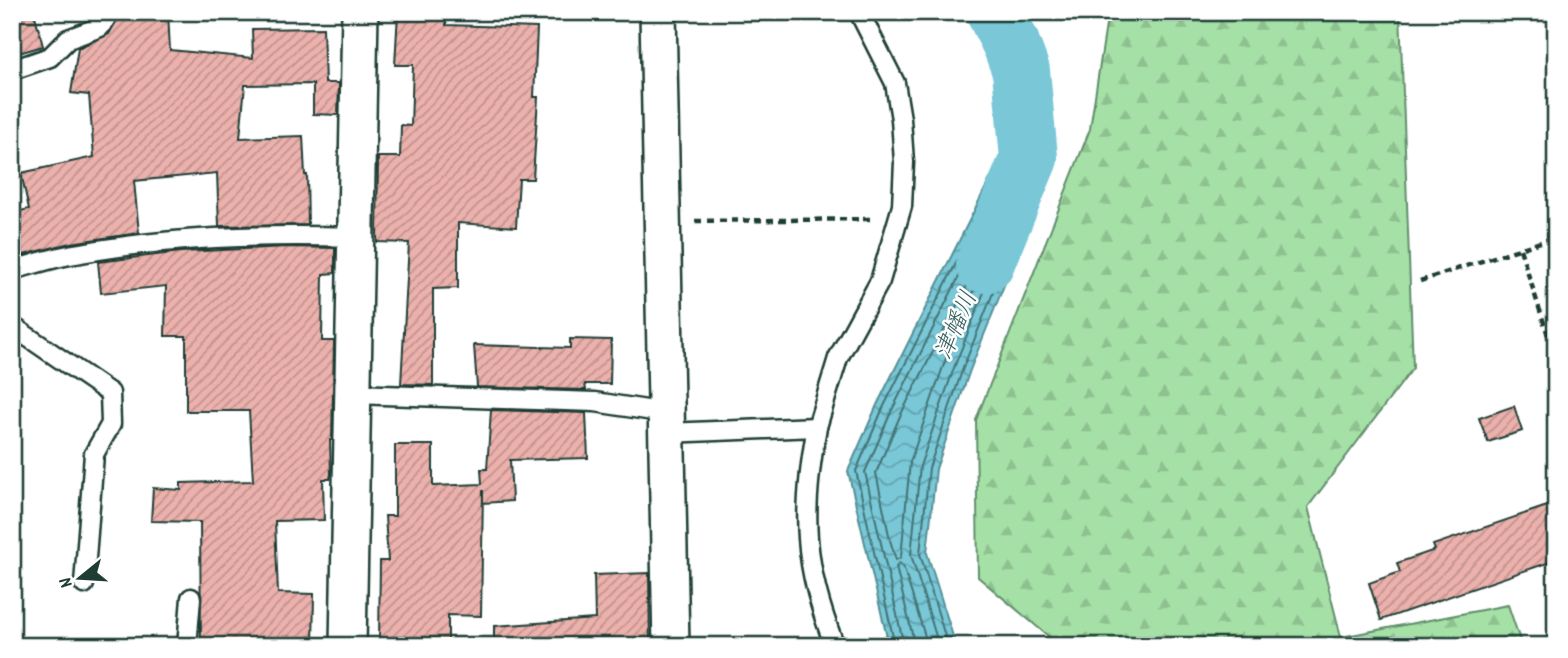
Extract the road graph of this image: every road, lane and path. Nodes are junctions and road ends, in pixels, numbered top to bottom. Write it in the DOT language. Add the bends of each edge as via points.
graph roads {
  1 [pos="110,12"];
  2 [pos="360,12"];
  3 [pos="658,12"];
  4 [pos="859,12"];
  5 [pos="12,70"];
  6 [pos="899,219"];
  7 [pos="663,222"];
  8 [pos="355,237"];
  9 [pos="1556,237"];
  10 [pos="1520,249"];
  11 [pos="12,270"];
  12 [pos="1420,281"];
  13 [pos="12,327"];
  14 [pos="1556,360"];
  15 [pos="352,394"];
  16 [pos="666,423"];
  17 [pos="817,427"];
  18 [pos="84,584"];
  19 [pos="191,598"];
  20 [pos="187,646"];
  21 [pos="348,646"];
  22 [pos="671,646"];
  23 [pos="835,646"];
  1 -- 5 [label="lane" via="100,27 68,39 50,57"];
  2 -- 8 [label="street"];
  3 -- 7 [label="street"];
  4 -- 6 [label="lane" via="895,82 904,162"];
  6 -- 7 [label="path"];
  6 -- 17 [label="lane" via="880,281 838,358"];
  7 -- 16 [label="street"];
  8 -- 11 [label="lane" via="219,237 79,253"];
  8 -- 15 [label="street"];
  9 -- 10 [label="path"];
  10 -- 12 [label="path"];
  10 -- 14 [label="path"];
  13 -- 18 [label="lane" via="110,393 111,424 94,454"];
  15 -- 16 [label="lane" via="595,402"];
  15 -- 21 [label="street"];
  16 -- 17 [label="lane"];
  16 -- 22 [label="street"];
  17 -- 23 [label="lane" via="808,474 806,531 818,600"];
  19 -- 20 [label="lane"];
}
